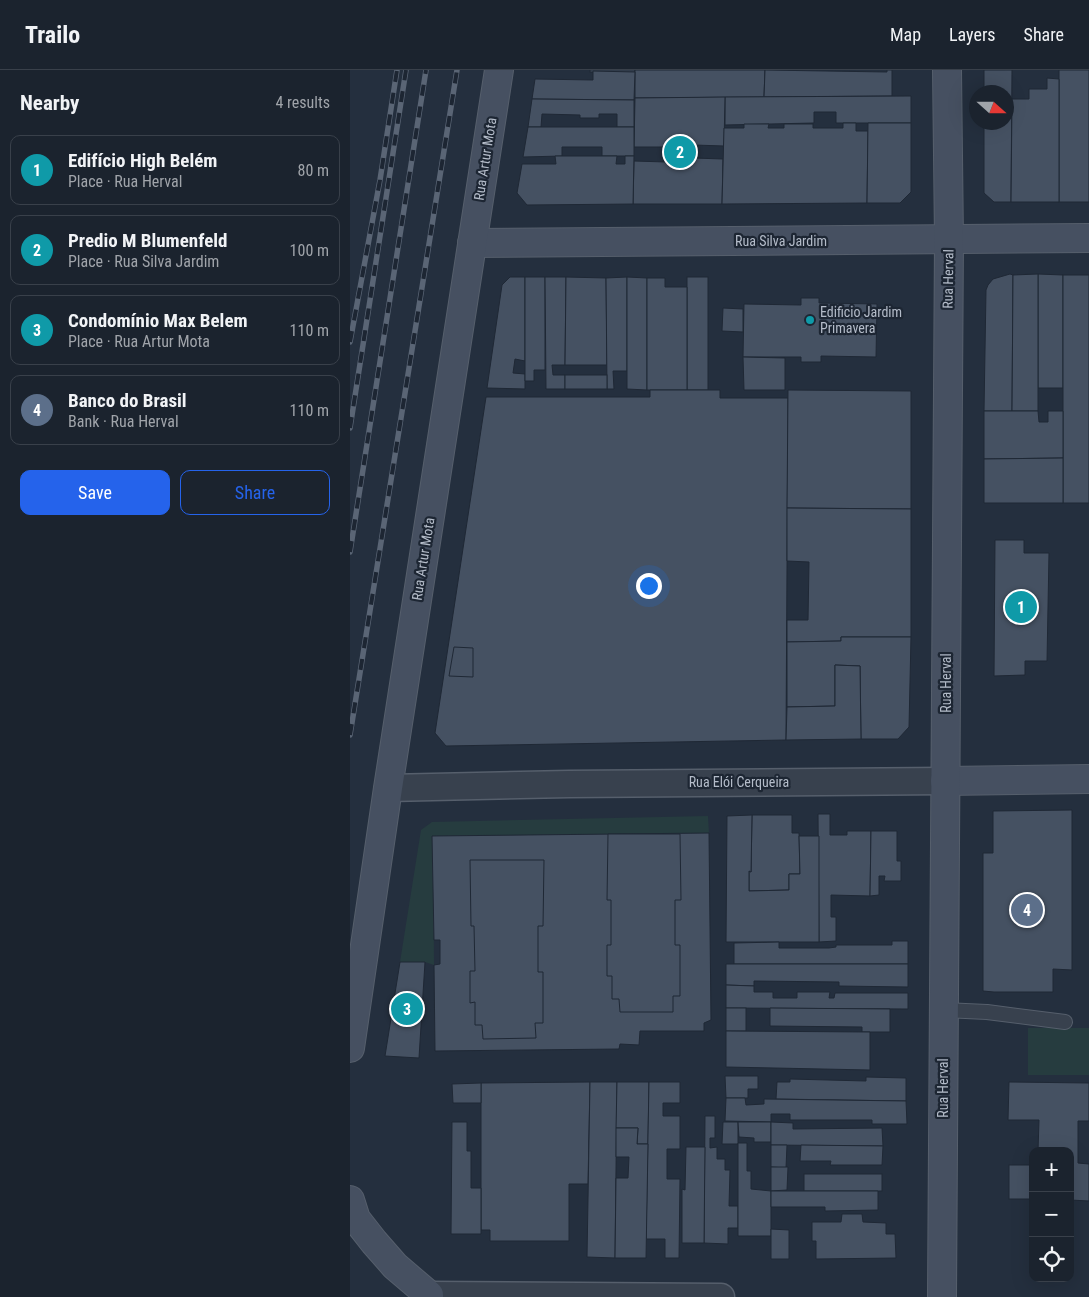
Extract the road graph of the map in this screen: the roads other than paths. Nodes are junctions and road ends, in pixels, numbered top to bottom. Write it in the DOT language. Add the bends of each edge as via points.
graph roads {
  1 [pos="499,70"];
  2 [pos="947,70"];
  3 [pos="1089,238"];
  4 [pos="949,240"];
  5 [pos="472,243"];
  6 [pos="1089,779"];
  7 [pos="945,781"];
  8 [pos="388,788"];
  9 [pos="944,1010"];
  10 [pos="1065,1022"];
  11 [pos="350,1048"];
  12 [pos="352,1213"];
  13 [pos="429,1296"];
  14 [pos="721,1297"];
  15 [pos="942,1297"];
  1 -- 5 [label="street, Rua Artur Mota"];
  2 -- 4 [label="street, Rua Herval"];
  3 -- 4 [label="street, Rua Silva Jardim"];
  4 -- 5 [label="street, Rua Silva Jardim"];
  4 -- 7 [label="street, Rua Herval"];
  5 -- 8 [label="street, Rua Artur Mota"];
  6 -- 7 [label="street, Rua Elói Cerqueira"];
  7 -- 8 [label="street, Rua Elói Cerqueira"];
  7 -- 9 [label="street, Rua Herval"];
  8 -- 11 [label="street, Rua Artur Mota"];
  9 -- 10 [label="lane"];
  9 -- 15 [label="street, Rua Herval"];
  12 -- 13 [label="street" via="395,1266"];
  13 -- 14 [label="street"];
}
